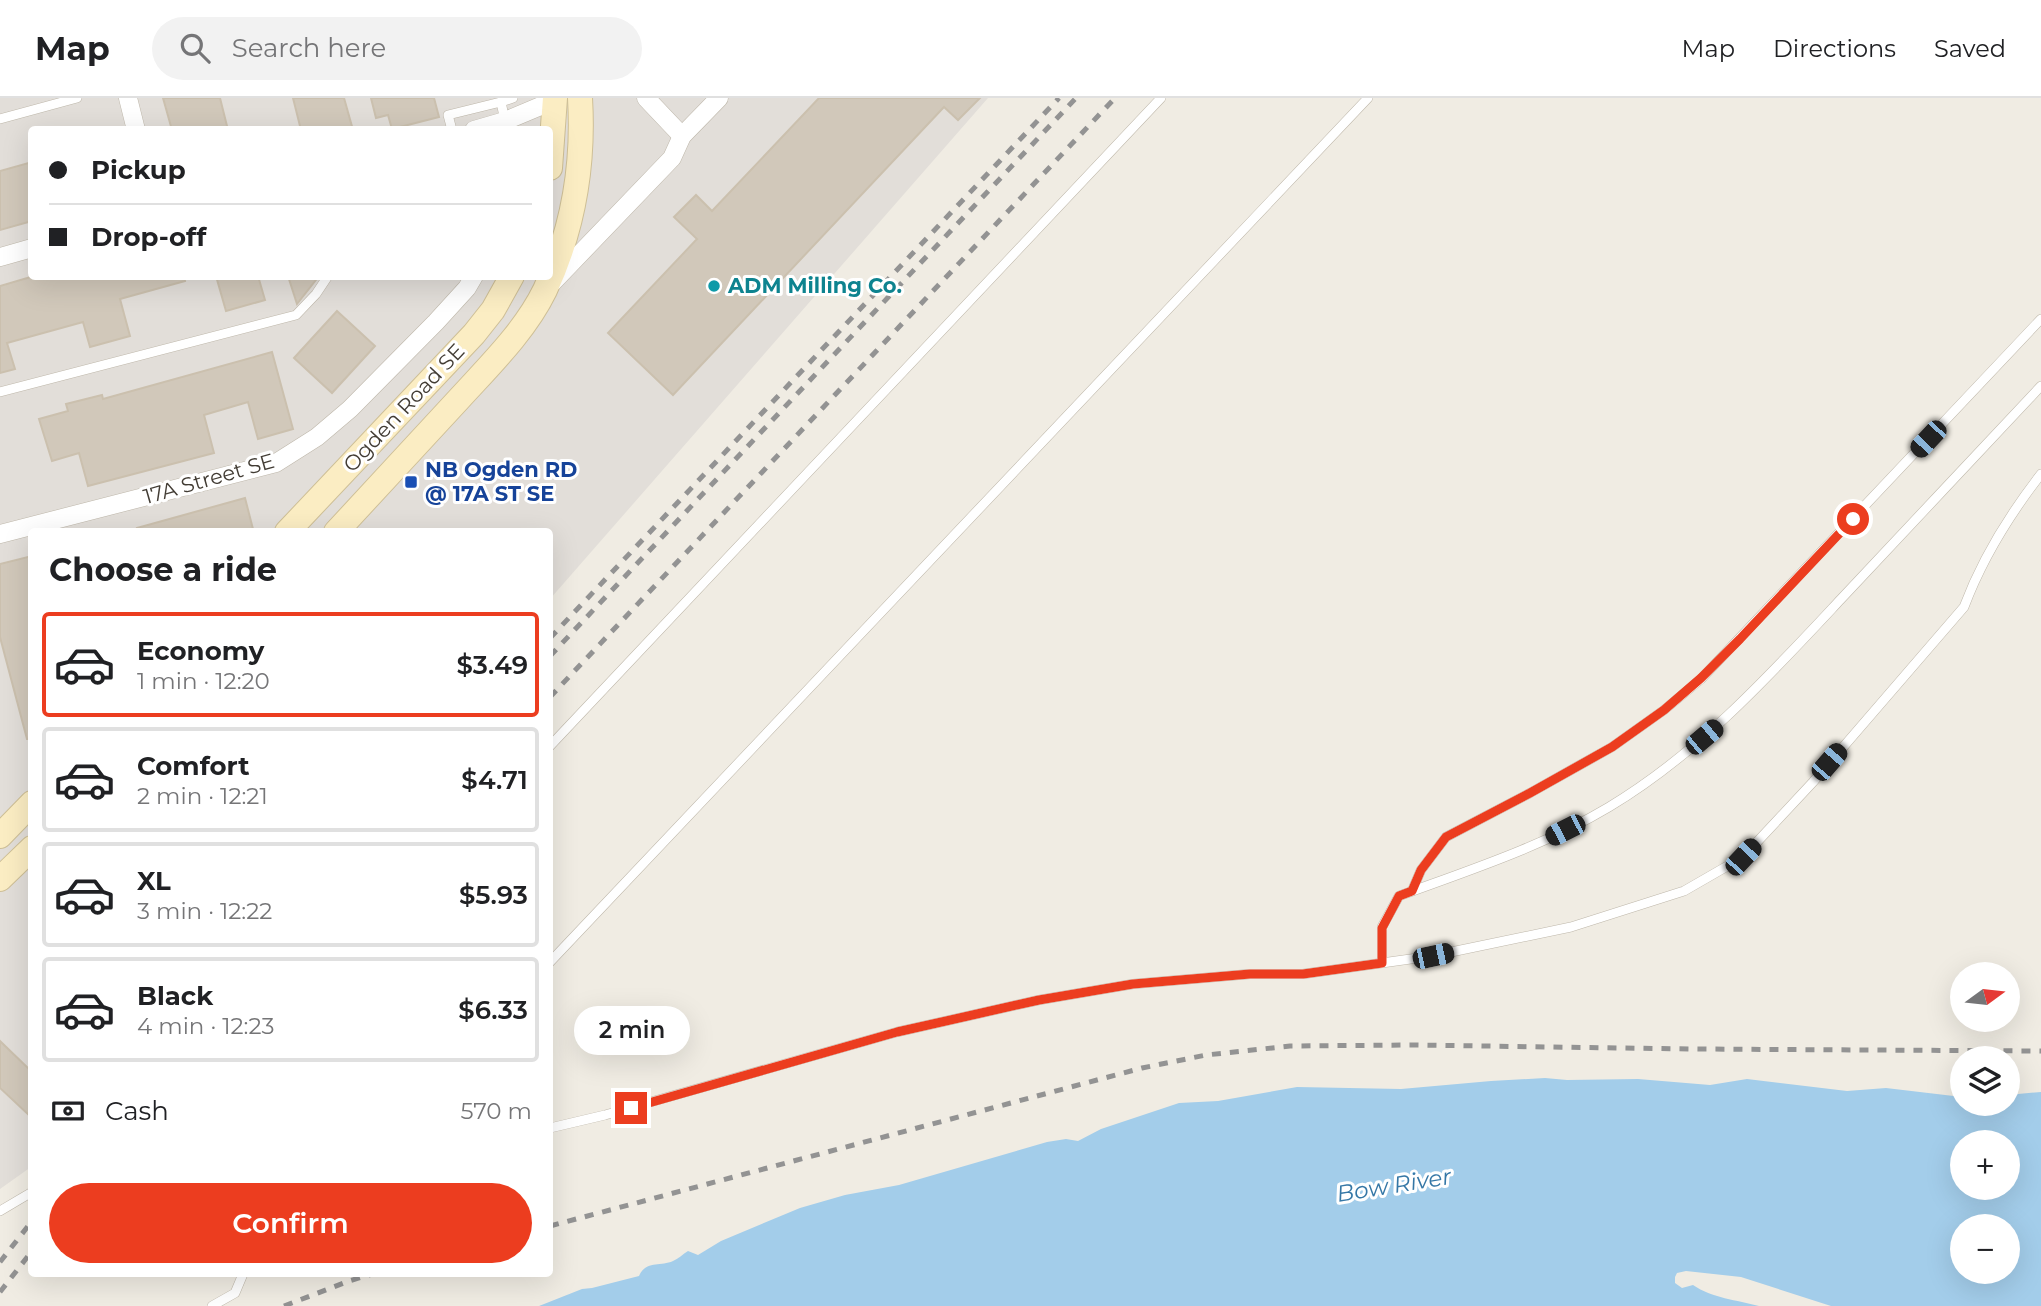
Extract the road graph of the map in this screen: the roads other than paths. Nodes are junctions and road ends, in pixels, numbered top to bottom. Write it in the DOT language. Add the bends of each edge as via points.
graph roads {
  1 [pos="77,98"];
  2 [pos="128,98"];
  3 [pos="513,98"];
  4 [pos="646,98"];
  5 [pos="719,98"];
  6 [pos="1161,98"];
  7 [pos="1368,98"];
  8 [pos="563,99"];
  9 [pos="501,102"];
  10 [pos="0,119"];
  11 [pos="506,125"];
  12 [pos="135,126"];
  13 [pos="451,126"];
  14 [pos="682,136"];
  15 [pos="553,152"];
  16 [pos="28,249"];
  17 [pos="0,257"];
  18 [pos="553,267"];
  19 [pos="325,280"];
  20 [pos="472,280"];
  21 [pos="510,280"];
  22 [pos="548,280"];
  23 [pos="544,291"];
  24 [pos="2041,319"];
  25 [pos="2041,386"];
  26 [pos="0,392"];
  27 [pos="2041,474"];
  28 [pos="291,528"];
  29 [pos="340,528"];
  30 [pos="0,534"];
  31 [pos="553,743"];
  32 [pos="28,807"];
  33 [pos="0,836"];
  34 [pos="28,852"];
  35 [pos="0,879"];
  36 [pos="1412,891"];
  37 [pos="553,959"];
  38 [pos="1382,963"];
  39 [pos="553,1127"];
  40 [pos="28,1194"];
  41 [pos="0,1211"];
  42 [pos="242,1277"];
  43 [pos="212,1306"];
  1 -- 10 [label="lane"];
  2 -- 12 [label="street"];
  3 -- 9 [label="lane"];
  4 -- 14 [label="street"];
  5 -- 14 [label="street"];
  6 -- 31 [label="lane"];
  7 -- 37 [label="lane"];
  8 -- 11 [label="street"];
  8 -- 15 [label="street"];
  8 -- 18 [label="street, Ogden Road SE" via="582,128 578,187"];
  9 -- 11 [label="lane"];
  9 -- 13 [label="lane" via="448,115"];
  14 -- 23 [label="street" via="672,158"];
  16 -- 17 [label="street"];
  19 -- 26 [label="lane" via="296,315"];
  20 -- 30 [label="street, 17A Street SE" via="349,409 276,463"];
  21 -- 28 [label="street, Ogden Road SE" via="474,334"];
  22 -- 23 [label="street, Ogden Road SE"];
  23 -- 29 [label="street, Ogden Road SE" via="501,353"];
  24 -- 36 [label="lane" via="1701,678 1612,747 1446,837 1421,870"];
  25 -- 36 [label="lane" via="1758,687 1683,754 1609,807 1543,841"];
  27 -- 38 [label="lane" via="1976,573 1964,607 1743,857 1684,891 1571,927"];
  32 -- 33 [label="street"];
  34 -- 35 [label="street"];
  36 -- 38 [label="lane" via="1399,896 1382,928"];
  38 -- 39 [label="lane" via="1303,974 1133,984 1039,1000 897,1032"];
  40 -- 41 [label="lane"];
  42 -- 43 [label="lane" via="235,1293"];
}
